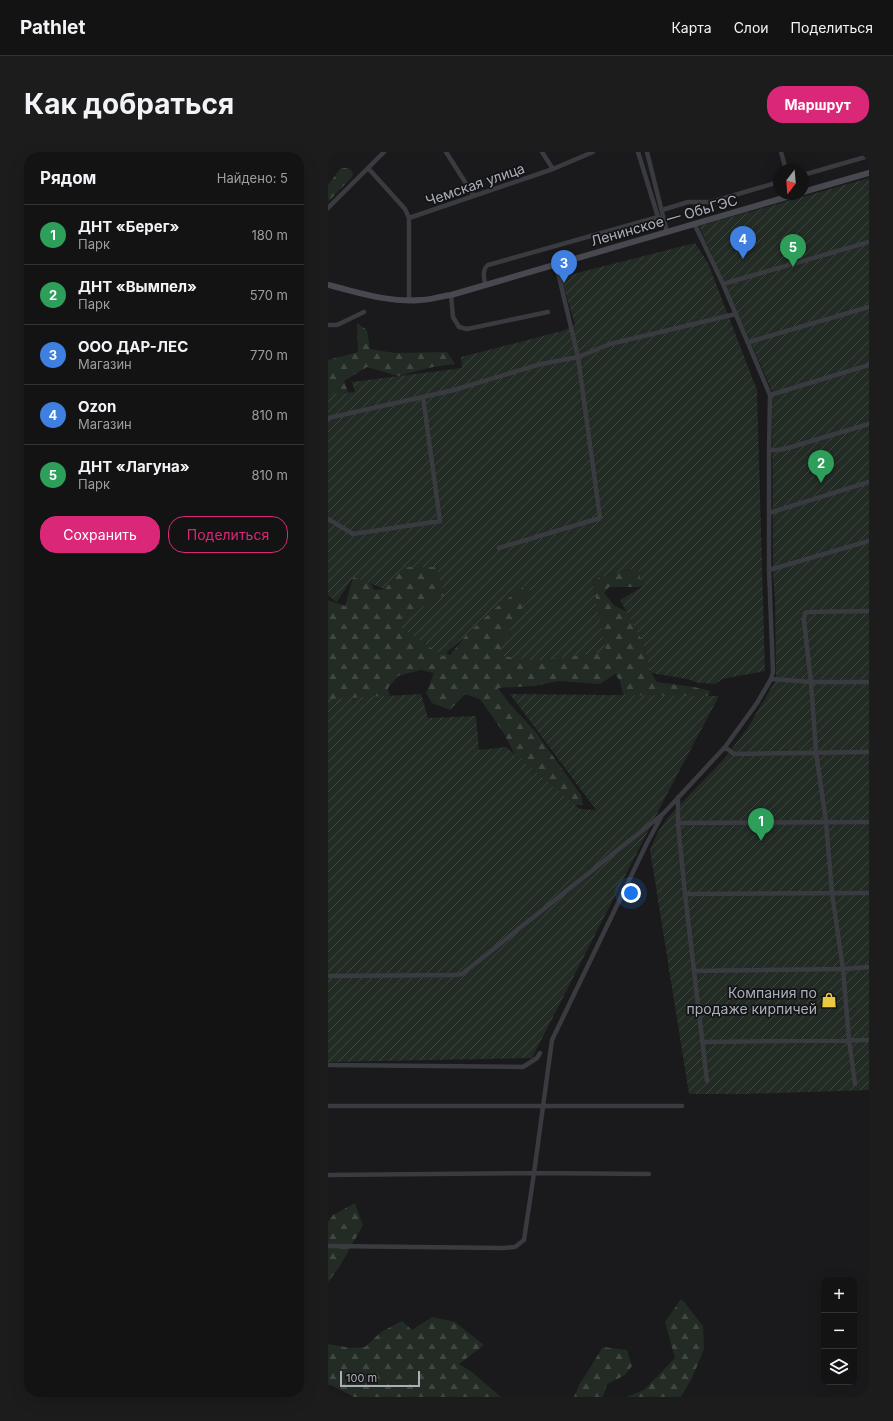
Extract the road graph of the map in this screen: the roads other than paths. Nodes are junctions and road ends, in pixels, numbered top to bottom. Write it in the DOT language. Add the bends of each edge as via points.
graph roads {
  1 [pos="384,152"];
  2 [pos="446,152"];
  3 [pos="542,152"];
  4 [pos="593,152"];
  5 [pos="638,152"];
  6 [pos="647,152"];
  7 [pos="781,152"];
  8 [pos="869,156"];
  9 [pos="784,164"];
  10 [pos="368,168"];
  11 [pos="553,169"];
  12 [pos="809,173"];
  13 [pos="869,173"];
  14 [pos="773,184"];
  15 [pos="809,190"];
  16 [pos="474,196"];
  17 [pos="776,200"];
  18 [pos="328,208"];
  19 [pos="662,210"];
  20 [pos="658,216"];
  21 [pos="409,218"];
  22 [pos="665,222"];
  23 [pos="694,223"];
  24 [pos="667,232"];
  25 [pos="869,242"];
  26 [pos="556,264"];
  27 [pos="328,284"];
  28 [pos="485,284"];
  29 [pos="723,284"];
  30 [pos="451,294"];
  31 [pos="409,301"];
  32 [pos="869,307"];
  33 [pos="364,312"];
  34 [pos="548,312"];
  35 [pos="736,314"];
  36 [pos="328,325"];
  37 [pos="748,342"];
  38 [pos="578,357"];
  39 [pos="869,365"];
  40 [pos="770,395"];
  41 [pos="423,397"];
  42 [pos="328,418"];
  43 [pos="869,424"];
  44 [pos="769,450"];
  45 [pos="869,482"];
  46 [pos="769,513"];
  47 [pos="328,519"];
  48 [pos="869,541"];
  49 [pos="499,548"];
  50 [pos="769,570"];
  51 [pos="869,611"];
  52 [pos="771,679"];
  53 [pos="811,682"];
  54 [pos="869,682"];
  55 [pos="725,747"];
  56 [pos="816,752"];
  57 [pos="869,752"];
  58 [pos="678,797"];
  59 [pos="663,814"];
  60 [pos="826,822"];
  61 [pos="869,822"];
  62 [pos="678,823"];
  63 [pos="832,893"];
  64 [pos="869,893"];
  65 [pos="686,894"];
  66 [pos="869,967"];
  67 [pos="843,969"];
  68 [pos="694,971"];
  69 [pos="328,976"];
  70 [pos="849,1040"];
  71 [pos="869,1040"];
  72 [pos="702,1042"];
  73 [pos="540,1053"];
  74 [pos="328,1065"];
  75 [pos="707,1081"];
  76 [pos="854,1084"];
  77 [pos="328,1106"];
  78 [pos="682,1106"];
  79 [pos="542,1107"];
  80 [pos="534,1173"];
  81 [pos="328,1174"];
  82 [pos="649,1174"];
  83 [pos="328,1246"];
  1 -- 10 [label="street"];
  2 -- 16 [label="street"];
  3 -- 11 [label="street"];
  4 -- 11 [label="street, Чемская улица"];
  5 -- 20 [label="street"];
  6 -- 19 [label="street"];
  7 -- 9 [label="street"];
  8 -- 12 [label="street"];
  10 -- 18 [label="street"];
  10 -- 21 [label="street" via="405,209"];
  11 -- 16 [label="street, Чемская улица"];
  13 -- 15 [label="main road"];
  14 -- 19 [label="street" via="711,202 688,202"];
  16 -- 21 [label="street, Чемская улица"];
  17 -- 23 [label="main road, Ленинское — ОбьГЭС"];
  19 -- 22 [label="street"];
  20 -- 22 [label="street"];
  20 -- 28 [label="street" via="488,265 484,271"];
  21 -- 31 [label="street"];
  22 -- 24 [label="street"];
  23 -- 24 [label="main road, Ленинское — ОбьГЭС"];
  23 -- 29 [label="street"];
  24 -- 26 [label="main road, Ленинское — ОбьГЭС"];
  25 -- 29 [label="street"];
  26 -- 28 [label="main road, Ленинское — ОбьГЭС"];
  26 -- 38 [label="street"];
  27 -- 31 [label="main road, Ленинское — ОбьГЭС" via="374,296"];
  28 -- 30 [label="main road, Ленинское — ОбьГЭС"];
  29 -- 35 [label="street"];
  30 -- 31 [label="main road, Ленинское — ОбьГЭС"];
  30 -- 34 [label="street" via="454,317 459,327 467,329"];
  32 -- 37 [label="street"];
  33 -- 36 [label="street" via="337,325"];
  35 -- 37 [label="street"];
  35 -- 38 [label="street" via="610,344"];
  37 -- 40 [label="street"];
  38 -- 41 [label="street" via="541,364"];
  38 -- 49 [label="street" via="600,518"];
  39 -- 40 [label="street"];
  40 -- 44 [label="street"];
  41 -- 42 [label="street"];
  41 -- 47 [label="street" via="440,521 353,534"];
  43 -- 44 [label="street" via="788,448"];
  44 -- 46 [label="street"];
  45 -- 46 [label="street"];
  46 -- 50 [label="street"];
  48 -- 50 [label="street"];
  50 -- 52 [label="street" via="773,664"];
  51 -- 53 [label="street" via="805,613"];
  52 -- 53 [label="street"];
  52 -- 55 [label="street"];
  53 -- 54 [label="street"];
  53 -- 56 [label="street"];
  55 -- 56 [label="street" via="734,754"];
  55 -- 58 [label="street"];
  56 -- 57 [label="street"];
  56 -- 60 [label="street"];
  58 -- 59 [label="street"];
  58 -- 62 [label="street"];
  59 -- 69 [label="street" via="462,974"];
  59 -- 79 [label="street" via="552,1040"];
  60 -- 61 [label="street"];
  60 -- 62 [label="street"];
  60 -- 63 [label="street"];
  62 -- 65 [label="street"];
  63 -- 64 [label="street"];
  63 -- 65 [label="street"];
  63 -- 67 [label="street"];
  65 -- 68 [label="street"];
  66 -- 67 [label="street"];
  67 -- 68 [label="street"];
  67 -- 70 [label="street"];
  68 -- 72 [label="street"];
  70 -- 71 [label="street"];
  70 -- 72 [label="street"];
  70 -- 76 [label="street"];
  72 -- 75 [label="street"];
  73 -- 74 [label="street" via="537,1058 522,1067"];
  77 -- 79 [label="street"];
  78 -- 79 [label="street"];
  79 -- 80 [label="street"];
  80 -- 81 [label="street"];
  80 -- 82 [label="street"];
  80 -- 83 [label="street" via="524,1240 515,1247"];
}
